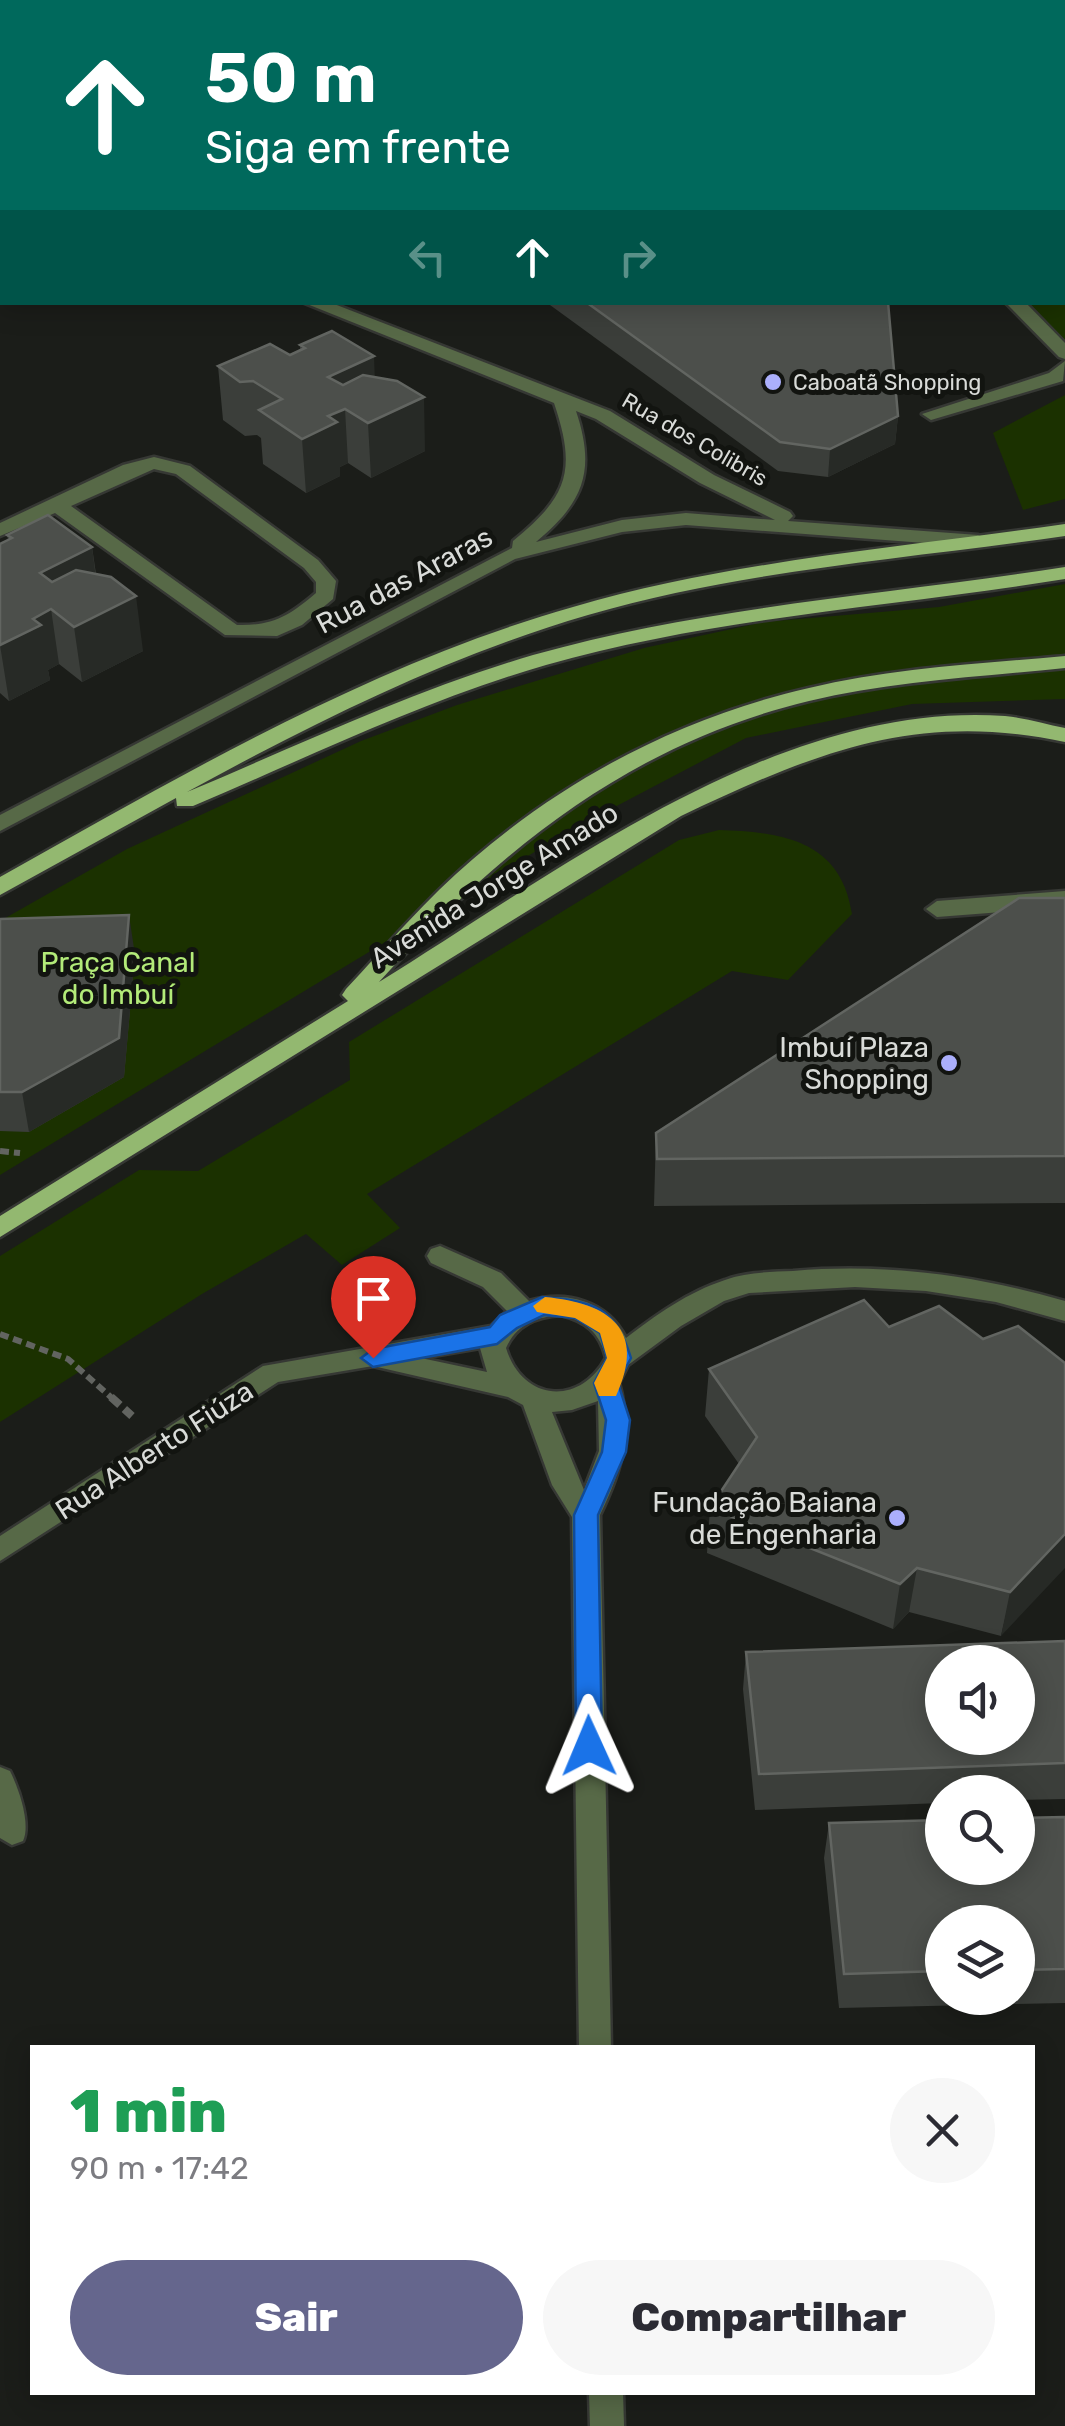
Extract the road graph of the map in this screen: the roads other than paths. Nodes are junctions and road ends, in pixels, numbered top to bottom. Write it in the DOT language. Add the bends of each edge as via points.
graph roads {
  1 [pos="319,305"];
  2 [pos="1017,305"];
  3 [pos="1065,353"];
  4 [pos="1065,367"];
  5 [pos="562,402"];
  6 [pos="931,414"];
  7 [pos="57,505"];
  8 [pos="801,525"];
  9 [pos="0,530"];
  10 [pos="1065,530"];
  11 [pos="990,542"];
  12 [pos="508,554"];
  13 [pos="1065,573"];
  14 [pos="1065,662"];
  15 [pos="1065,722"];
  16 [pos="1004,723"];
  17 [pos="1065,735"];
  18 [pos="0,824"];
  19 [pos="63,852"];
  20 [pos="0,886"];
  21 [pos="1065,898"];
  22 [pos="938,909"];
  23 [pos="327,1024"];
  24 [pos="0,1228"];
  25 [pos="440,1256"];
  26 [pos="1065,1311"];
  27 [pos="524,1312"];
  28 [pos="497,1335"];
  29 [pos="373,1358"];
  30 [pos="619,1358"];
  31 [pos="606,1383"];
  32 [pos="522,1394"];
  33 [pos="586,1515"];
  34 [pos="0,1550"];
  35 [pos="0,1780"];
  36 [pos="6,1829"];
  37 [pos="596,2045"];
  38 [pos="606,2395"];
  39 [pos="608,2426"];
  1 -- 5 [label="street, Rua dos Colibris"];
  2 -- 3 [label="street"];
  4 -- 6 [label="street" via="1056,377"];
  5 -- 8 [label="street, Rua dos Colibris" via="614,420 708,479"];
  5 -- 12 [label="street" via="579,478 548,523"];
  7 -- 7 [label="street" via="232,631 270,632 315,609 326,594 326,581 311,564 170,464 130,470"];
  7 -- 9 [label="street"];
  8 -- 11 [label="street, Rua das Araras"];
  8 -- 12 [label="street, Rua das Araras" via="686,519 622,526"];
  10 -- 11 [label="main road"];
  11 -- 19 [label="main road" via="671,590 478,644 359,692"];
  12 -- 18 [label="street, Rua das Araras"];
  13 -- 19 [label="main road" via="761,613 540,660"];
  14 -- 23 [label="main road" via="868,683 749,711 685,736 593,783 482,864"];
  15 -- 16 [label="main road"];
  16 -- 17 [label="main road, Avenida Jorge Amado"];
  16 -- 23 [label="main road, Avenida Jorge Amado" via="938,725 856,739 768,765 673,811"];
  19 -- 20 [label="main road"];
  21 -- 22 [label="street"];
  23 -- 24 [label="main road, Avenida Jorge Amado"];
  25 -- 27 [label="street" via="492,1280"];
  26 -- 30 [label="street" via="1000,1291 916,1278 832,1276 733,1286"];
  27 -- 28 [label="street"];
  27 -- 30 [label="street" via="562,1305 597,1317 610,1328"];
  28 -- 29 [label="street, Rua Alberto Fiúza"];
  28 -- 32 [label="street" via="494,1362"];
  29 -- 32 [label="street, Rua Alberto Fiúza"];
  29 -- 34 [label="street, Rua Alberto Fiúza" via="272,1372"];
  30 -- 31 [label="street"];
  31 -- 32 [label="street" via="574,1400"];
  31 -- 33 [label="street" via="618,1420 614,1452"];
  32 -- 33 [label="street"];
  33 -- 37 [label="street"];
  35 -- 36 [label="street"];
  38 -- 39 [label="street"];
}
